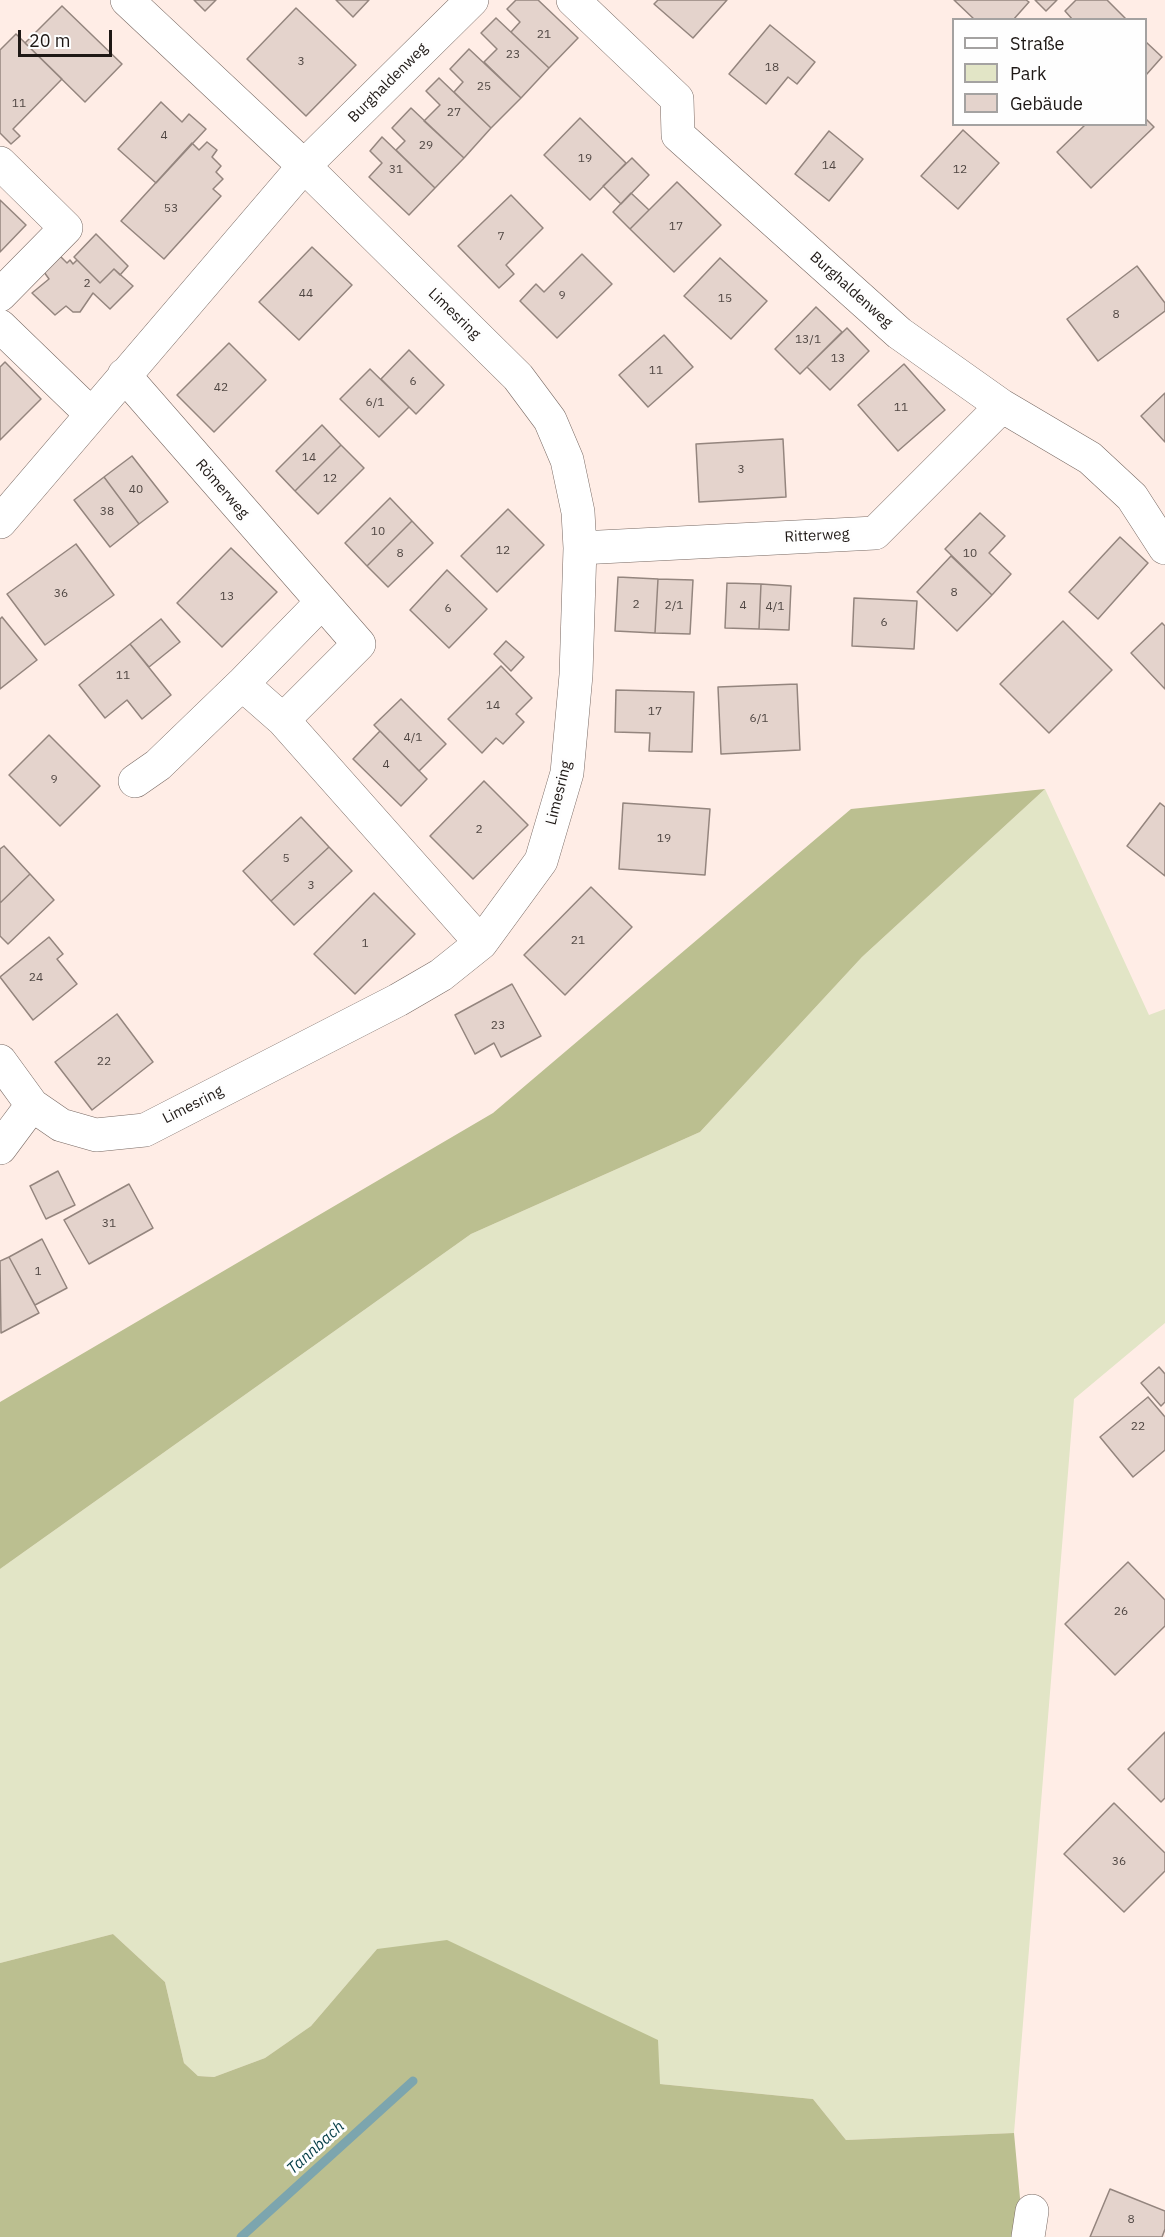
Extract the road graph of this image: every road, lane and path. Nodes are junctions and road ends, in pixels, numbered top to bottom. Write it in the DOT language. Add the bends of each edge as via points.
graph roads {
  1 [pos="127,0"];
  2 [pos="472,0"];
  3 [pos="573,0"];
  4 [pos="0,163"];
  5 [pos="303,166"];
  6 [pos="0,295"];
  7 [pos="0,326"];
  8 [pos="124,375"];
  9 [pos="1002,406"];
  10 [pos="91,414"];
  11 [pos="0,522"];
  12 [pos="580,548"];
  13 [pos="1165,549"];
  14 [pos="321,603"];
  15 [pos="242,684"];
  16 [pos="283,720"];
  17 [pos="135,781"];
  18 [pos="481,943"];
  19 [pos="0,1061"];
  20 [pos="32,1105"];
  21 [pos="0,1148"];
  1 -- 5 [label="street, Limesring"];
  2 -- 5 [label="street, Burghaldenweg"];
  3 -- 9 [label="street, Burghaldenweg" via="677,99 678,135 899,333"];
  4 -- 6 [label="street" via="66,228"];
  5 -- 8 [label="street"];
  5 -- 12 [label="street, Limesring" via="518,377 550,420 567,460 578,512"];
  7 -- 10 [label="street"];
  8 -- 10 [label="street"];
  8 -- 14 [label="street, Römerweg"];
  9 -- 12 [label="street, Ritterweg" via="875,533"];
  9 -- 13 [label="street, Burghaldenweg" via="1090,458 1132,497"];
  10 -- 11 [label="street"];
  12 -- 18 [label="street, Limesring" via="576,675 567,773 541,861"];
  14 -- 15 [label="street"];
  14 -- 16 [label="street, Römerweg" via="358,644"];
  15 -- 16 [label="street"];
  15 -- 17 [label="street" via="158,765"];
  16 -- 18 [label="street"];
  18 -- 20 [label="street, Limesring" via="441,975 398,1000 145,1130 96,1135 61,1125"];
  19 -- 20 [label="street, Limesring"];
  20 -- 21 [label="street"];
}
